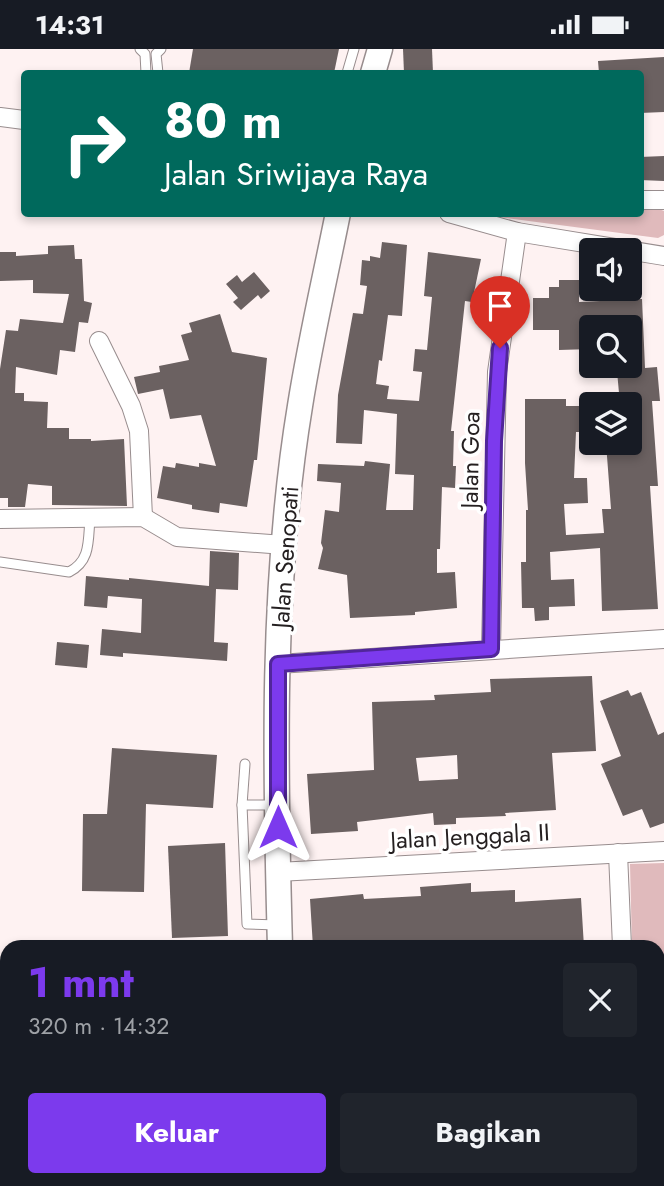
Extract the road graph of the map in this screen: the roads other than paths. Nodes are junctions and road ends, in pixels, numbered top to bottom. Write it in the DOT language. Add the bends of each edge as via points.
graph roads {
  1 [pos="140,49"];
  2 [pos="161,49"];
  3 [pos="354,49"];
  4 [pos="380,49"];
  5 [pos="146,70"];
  6 [pos="158,70"];
  7 [pos="348,70"];
  8 [pos="374,70"];
  9 [pos="0,117"];
  10 [pos="21,120"];
  11 [pos="664,199"];
  12 [pos="644,200"];
  13 [pos="337,217"];
  14 [pos="482,218"];
  15 [pos="517,232"];
  16 [pos="663,254"];
  17 [pos="99,341"];
  18 [pos="143,517"];
  19 [pos="90,518"];
  20 [pos="0,519"];
  21 [pos="284,545"];
  22 [pos="0,562"];
  23 [pos="664,639"];
  24 [pos="491,649"];
  25 [pos="278,664"];
  26 [pos="245,764"];
  27 [pos="278,804"];
  28 [pos="242,805"];
  29 [pos="664,851"];
  30 [pos="618,853"];
  31 [pos="278,872"];
  32 [pos="280,936"];
  33 [pos="622,940"];
  1 -- 5 [label="lane"];
  2 -- 6 [label="lane" via="156,54"];
  3 -- 7 [label="lane"];
  4 -- 8 [label="main road"];
  9 -- 10 [label="street"];
  11 -- 12 [label="street"];
  13 -- 21 [label="main road, Jalan Senopati" via="299,407"];
  14 -- 15 [label="street"];
  15 -- 16 [label="street"];
  15 -- 24 [label="street, Jalan Goa" via="497,372"];
  17 -- 18 [label="street" via="139,431"];
  18 -- 19 [label="street"];
  18 -- 21 [label="street" via="177,537"];
  19 -- 20 [label="street"];
  19 -- 22 [label="lane" via="85,558 78,568 69,572"];
  21 -- 25 [label="main road, Jalan Senopati"];
  23 -- 24 [label="street"];
  24 -- 25 [label="street"];
  25 -- 27 [label="main road, Jalan Senopati"];
  26 -- 28 [label="lane"];
  27 -- 28 [label="lane"];
  27 -- 31 [label="main road, Jalan Senopati"];
  28 -- 32 [label="lane" via="247,923"];
  29 -- 30 [label="street, Jalan Jenggala II"];
  30 -- 31 [label="street, Jalan Jenggala II"];
  30 -- 33 [label="street"];
  31 -- 32 [label="main road, Jalan Senopati"];
}
